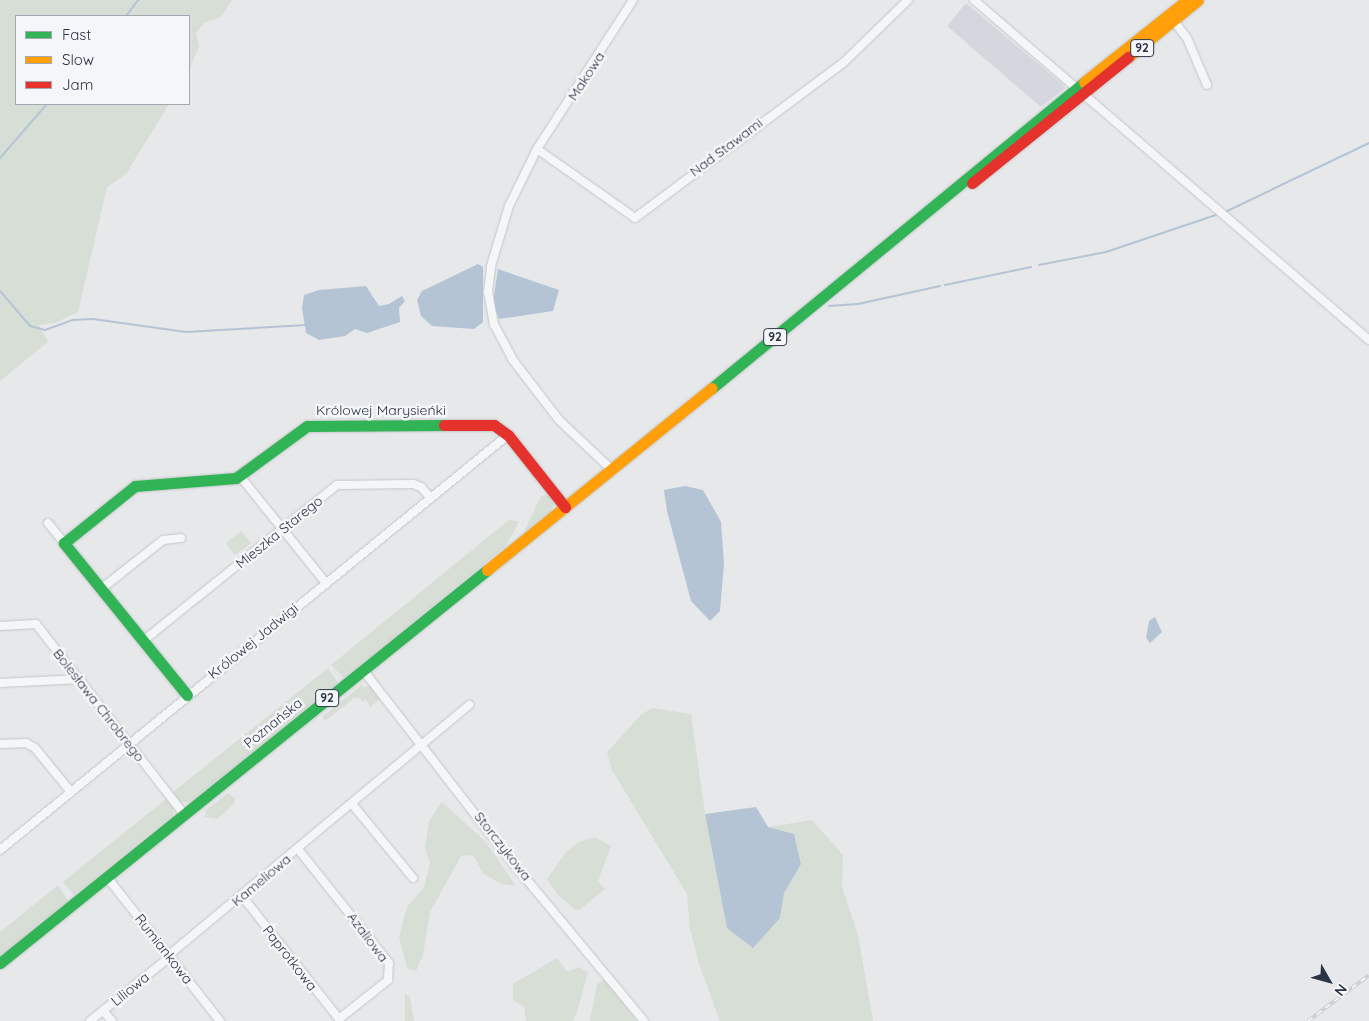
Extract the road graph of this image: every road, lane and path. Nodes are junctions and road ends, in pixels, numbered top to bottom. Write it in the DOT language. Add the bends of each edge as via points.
graph roads {
  1 [pos="633,0"];
  2 [pos="908,0"];
  3 [pos="974,0"];
  4 [pos="1187,0"];
  5 [pos="1198,0"];
  6 [pos="1174,21"];
  7 [pos="1207,85"];
  8 [pos="1080,91"];
  9 [pos="536,149"];
  10 [pos="1369,340"];
  11 [pos="508,435"];
  12 [pos="611,470"];
  13 [pos="240,476"];
  14 [pos="431,498"];
  15 [pos="565,507"];
  16 [pos="48,523"];
  17 [pos="282,529"];
  18 [pos="181,538"];
  19 [pos="64,543"];
  20 [pos="326,583"];
  21 [pos="101,589"];
  22 [pos="0,626"];
  23 [pos="143,641"];
  24 [pos="363,670"];
  25 [pos="81,679"];
  26 [pos="0,683"];
  27 [pos="187,695"];
  28 [pos="469,705"];
  29 [pos="0,744"];
  30 [pos="130,745"];
  31 [pos="422,745"];
  32 [pos="71,792"];
  33 [pos="352,804"];
  34 [pos="184,814"];
  35 [pos="298,849"];
  36 [pos="0,850"];
  37 [pos="107,877"];
  38 [pos="413,878"];
  39 [pos="242,896"];
  40 [pos="169,956"];
  41 [pos="0,963"];
  42 [pos="103,1010"];
  43 [pos="339,1019"];
  44 [pos="90,1021"];
  45 [pos="112,1021"];
  46 [pos="220,1021"];
  47 [pos="644,1021"];
  1 -- 9 [label="street, Makowa"];
  2 -- 9 [label="street, Nad Stawami" via="843,63 635,218"];
  3 -- 8 [label="street"];
  4 -- 8 [label="main road, 92"];
  5 -- 6 [label="main road, 92"];
  6 -- 7 [label="street" via="1187,38"];
  6 -- 8 [label="main road, 92"];
  8 -- 10 [label="street"];
  8 -- 12 [label="main road, 92" via="990,169 938,205"];
  9 -- 12 [label="street, Makowa" via="509,206 491,266 488,292 492,318 513,360 536,392 572,434"];
  11 -- 13 [label="main road, Królowej Marysieńki" via="494,425 307,426"];
  11 -- 14 [label="street, Królowej Jadwigi"];
  11 -- 15 [label="main road"];
  12 -- 15 [label="main road, 92"];
  13 -- 17 [label="street"];
  13 -- 19 [label="main road" via="135,486"];
  14 -- 17 [label="street, Mieszka Starego" via="418,485 340,485"];
  14 -- 20 [label="street, Królowej Jadwigi"];
  15 -- 24 [label="main road, Poznańska / 92"];
  16 -- 19 [label="street"];
  17 -- 20 [label="street"];
  17 -- 23 [label="street, Mieszka Starego"];
  18 -- 21 [label="street" via="163,540"];
  19 -- 21 [label="main road"];
  20 -- 27 [label="street, Królowej Jadwigi"];
  21 -- 23 [label="main road"];
  22 -- 25 [label="street, Bolesława Chrobrego" via="36,624"];
  23 -- 27 [label="main road"];
  24 -- 31 [label="street, Storczykowa"];
  24 -- 34 [label="main road, Poznańska / 92"];
  25 -- 26 [label="street"];
  25 -- 30 [label="street, Bolesława Chrobrego" via="126,735"];
  27 -- 30 [label="street, Królowej Jadwigi"];
  28 -- 31 [label="street, Kameliowa"];
  29 -- 32 [label="street" via="26,744 35,748"];
  30 -- 32 [label="street, Królowej Jadwigi"];
  30 -- 34 [label="street, Bolesława Chrobrego"];
  31 -- 33 [label="street, Kameliowa"];
  31 -- 47 [label="street, Storczykowa" via="508,857"];
  32 -- 36 [label="street, Królowej Jadwigi"];
  33 -- 35 [label="street, Kameliowa"];
  33 -- 38 [label="street"];
  34 -- 37 [label="main road, Poznańska / 92"];
  35 -- 39 [label="street, Kameliowa"];
  35 -- 43 [label="street, Azaliowa" via="389,963 388,980"];
  37 -- 40 [label="street, Rumiankowa"];
  37 -- 41 [label="main road, Poznańska / 92"];
  39 -- 40 [label="street, Kameliowa"];
  39 -- 43 [label="street, Paprotkowa"];
  40 -- 42 [label="street, Liliowa"];
  40 -- 46 [label="street, Rumiankowa"];
  42 -- 44 [label="street, Liliowa"];
  42 -- 45 [label="street"];
}
